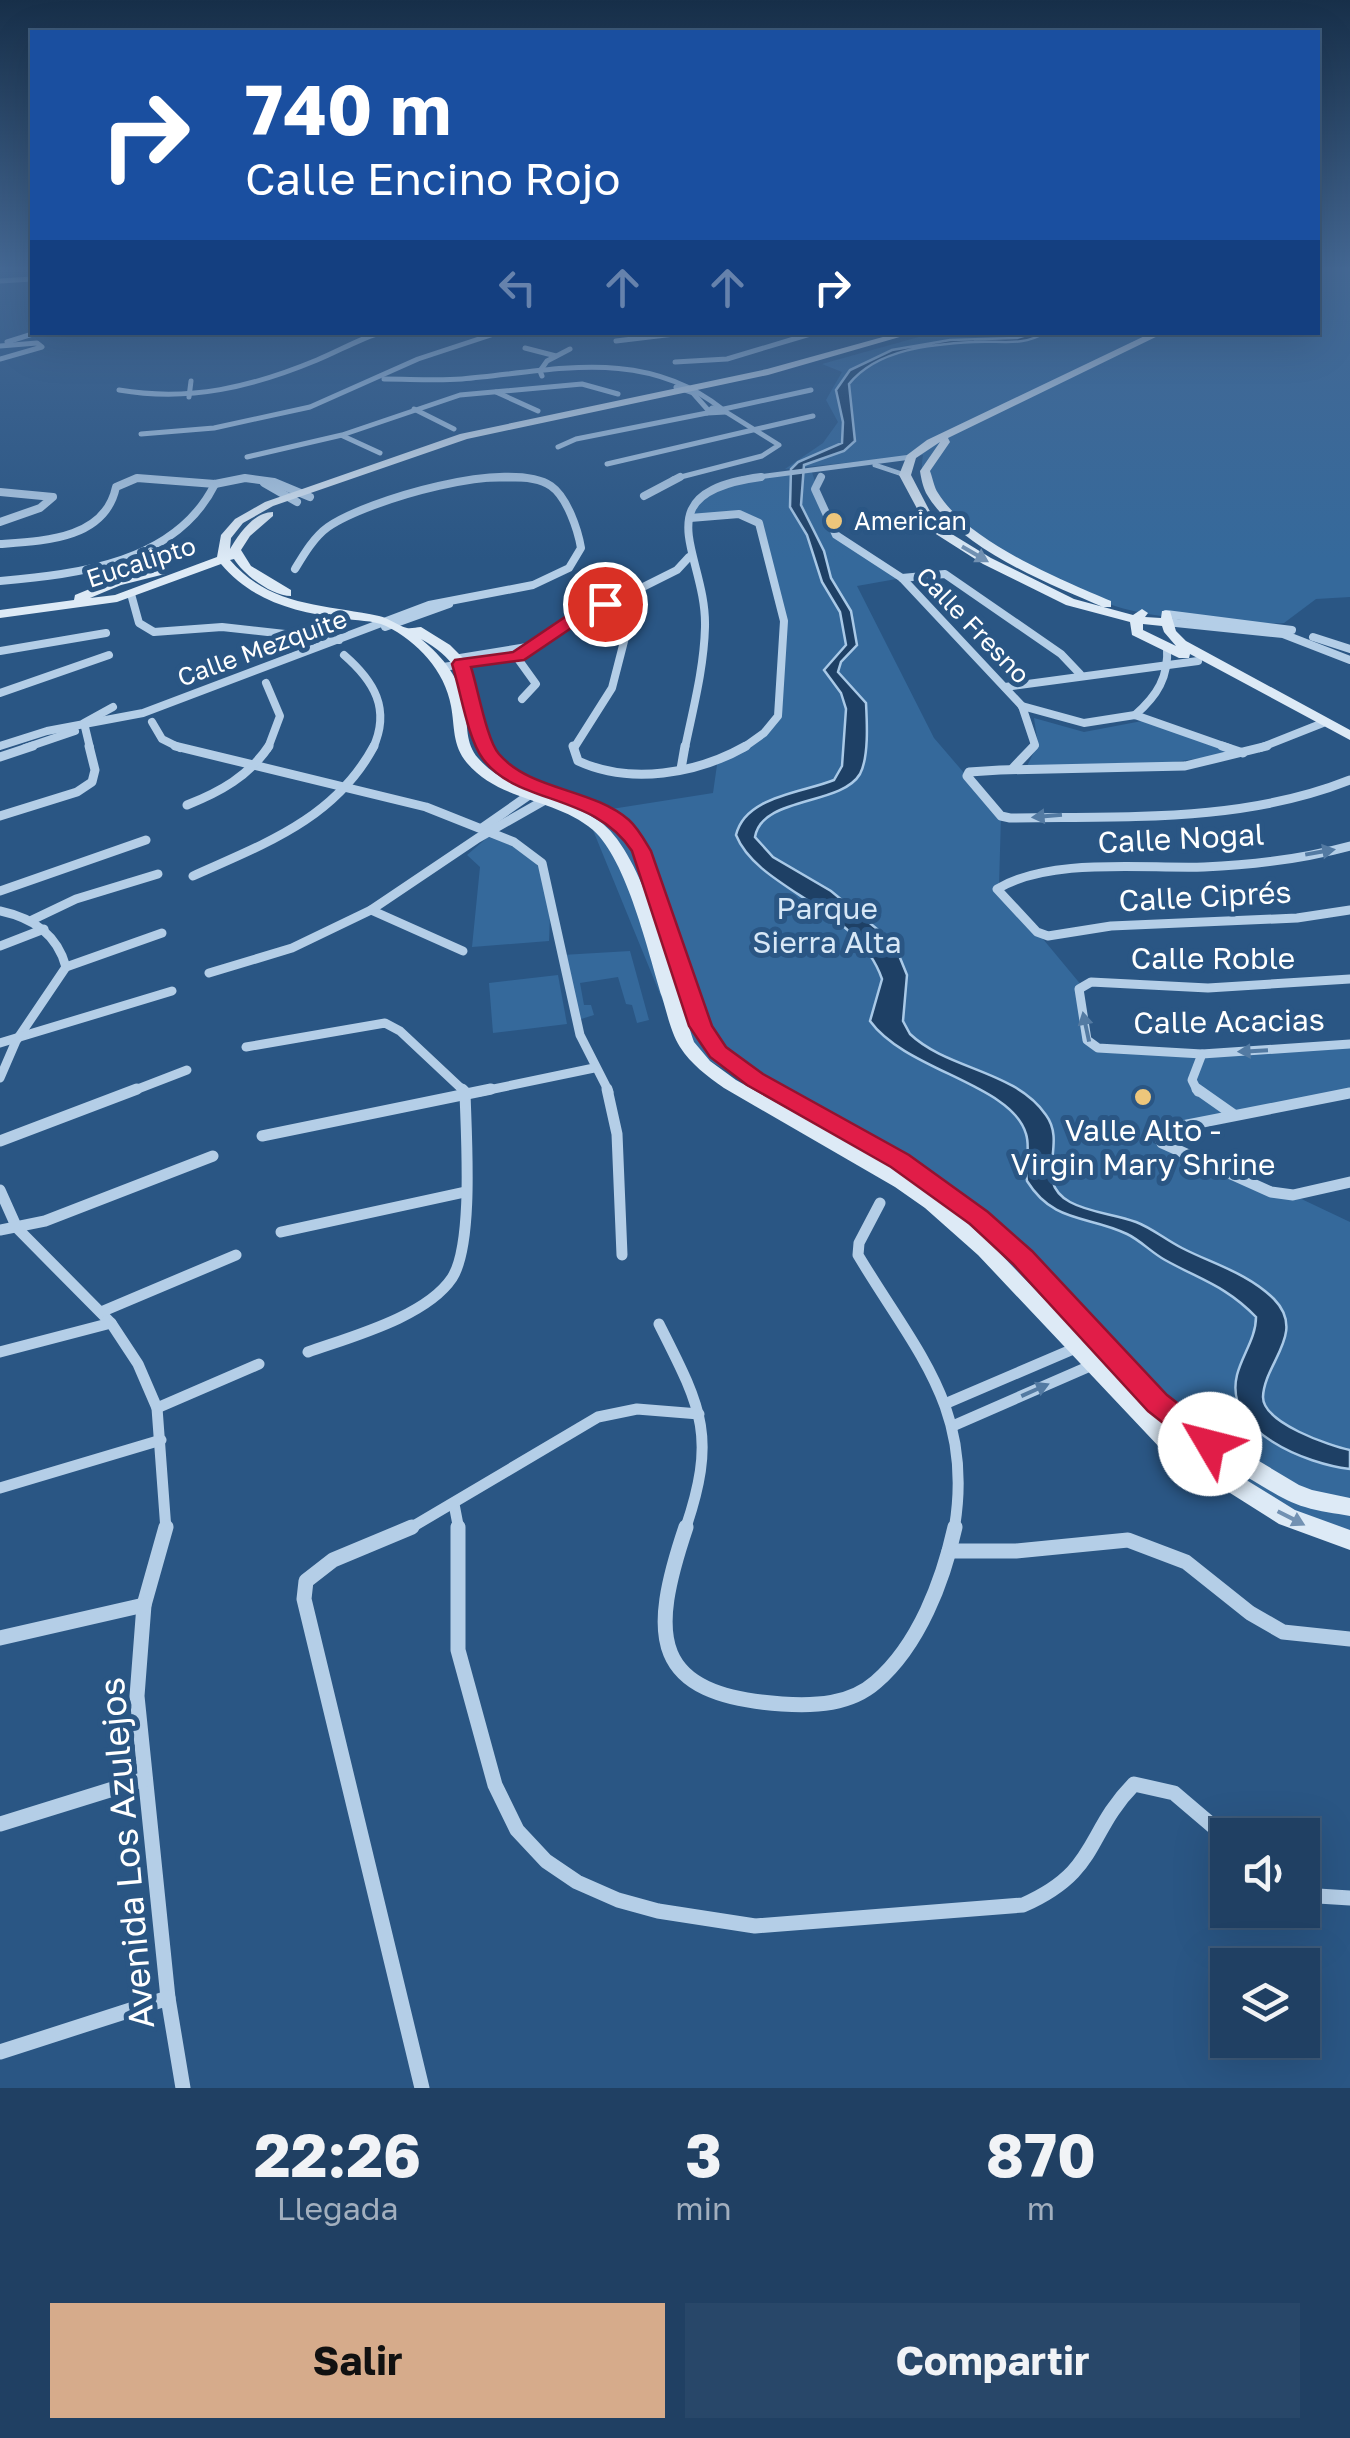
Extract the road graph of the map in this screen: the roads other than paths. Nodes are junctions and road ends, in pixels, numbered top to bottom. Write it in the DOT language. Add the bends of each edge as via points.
graph roads {
  1 [pos="304,364"];
  2 [pos="410,364"];
  3 [pos="547,364"];
  4 [pos="799,364"];
  5 [pos="1095,364"];
  6 [pos="400,368"];
  7 [pos="540,371"];
  8 [pos="639,372"];
  9 [pos="666,377"];
  10 [pos="378,379"];
  11 [pos="414,379"];
  12 [pos="191,381"];
  13 [pos="657,381"];
  14 [pos="545,387"];
  15 [pos="119,390"];
  16 [pos="694,390"];
  17 [pos="811,390"];
  18 [pos="495,392"];
  19 [pos="618,394"];
  20 [pos="190,397"];
  21 [pos="414,409"];
  22 [pos="724,410"];
  23 [pos="538,411"];
  24 [pos="709,413"];
  25 [pos="812,416"];
  26 [pos="454,429"];
  27 [pos="742,431"];
  28 [pos="757,431"];
  29 [pos="141,434"];
  30 [pos="342,436"];
  31 [pos="943,438"];
  32 [pos="558,447"];
  33 [pos="380,453"];
  34 [pos="247,457"];
  35 [pos="911,457"];
  36 [pos="864,462"];
  37 [pos="607,464"];
  38 [pos="905,475"];
  39 [pos="821,476"];
  40 [pos="264,482"];
  41 [pos="214,484"];
  42 [pos="0,492"];
  43 [pos="644,496"];
  44 [pos="298,497"];
  45 [pos="690,518"];
  46 [pos="0,522"];
  47 [pos="0,544"];
  48 [pos="229,555"];
  49 [pos="689,557"];
  50 [pos="296,568"];
  51 [pos="677,570"];
  52 [pos="700,576"];
  53 [pos="902,578"];
  54 [pos="150,580"];
  55 [pos="0,581"];
  56 [pos="131,594"];
  57 [pos="101,596"];
  58 [pos="615,602"];
  59 [pos="0,604"];
  60 [pos="0,614"];
  61 [pos="1139,616"];
  62 [pos="1166,618"];
  63 [pos="392,623"];
  64 [pos="1285,631"];
  65 [pos="106,634"];
  66 [pos="341,640"];
  67 [pos="1167,646"];
  68 [pos="528,647"];
  69 [pos="508,648"];
  70 [pos="1350,648"];
  71 [pos="0,652"];
  72 [pos="109,655"];
  73 [pos="344,655"];
  74 [pos="518,656"];
  75 [pos="1350,660"];
  76 [pos="1198,662"];
  77 [pos="450,663"];
  78 [pos="1169,667"];
  79 [pos="1080,674"];
  80 [pos="266,683"];
  81 [pos="1006,686"];
  82 [pos="0,692"];
  83 [pos="522,699"];
  84 [pos="1022,706"];
  85 [pos="113,707"];
  86 [pos="1135,715"];
  87 [pos="152,722"];
  88 [pos="1318,725"];
  89 [pos="83,727"];
  90 [pos="1348,734"];
  91 [pos="0,746"];
  92 [pos="1350,748"];
  93 [pos="1244,754"];
  94 [pos="0,757"];
  95 [pos="254,766"];
  96 [pos="681,768"];
  97 [pos="1012,768"];
  98 [pos="1350,780"];
  99 [pos="346,788"];
  100 [pos="544,793"];
  101 [pos="187,805"];
  102 [pos="0,816"];
  103 [pos="483,826"];
  104 [pos="494,832"];
  105 [pos="478,838"];
  106 [pos="146,840"];
  107 [pos="1350,846"];
  108 [pos="158,874"];
  109 [pos="194,876"];
  110 [pos="0,891"];
  111 [pos="0,910"];
  112 [pos="371,910"];
  113 [pos="1350,910"];
  114 [pos="32,920"];
  115 [pos="44,930"];
  116 [pos="162,934"];
  117 [pos="1062,934"];
  118 [pos="0,946"];
  119 [pos="463,951"];
  120 [pos="66,966"];
  121 [pos="210,973"];
  122 [pos="1350,980"];
  123 [pos="172,991"];
  124 [pos="16,1041"];
  125 [pos="0,1043"];
  126 [pos="1350,1044"];
  127 [pos="246,1047"];
  128 [pos="1109,1049"];
  129 [pos="1202,1054"];
  130 [pos="594,1068"];
  131 [pos="187,1070"];
  132 [pos="0,1078"];
  133 [pos="465,1092"];
  134 [pos="1350,1094"];
  135 [pos="789,1108"];
  136 [pos="1234,1115"];
  137 [pos="262,1136"];
  138 [pos="0,1142"];
  139 [pos="213,1156"];
  140 [pos="1350,1182"];
  141 [pos="0,1190"];
  142 [pos="464,1192"];
  143 [pos="880,1203"];
  144 [pos="18,1228"];
  145 [pos="0,1230"];
  146 [pos="282,1232"];
  147 [pos="236,1255"];
  148 [pos="622,1255"];
  149 [pos="101,1312"];
  150 [pos="111,1323"];
  151 [pos="659,1324"];
  152 [pos="1099,1338"];
  153 [pos="1076,1347"];
  154 [pos="0,1352"];
  155 [pos="308,1352"];
  156 [pos="1114,1356"];
  157 [pos="259,1364"];
  158 [pos="1092,1365"];
  159 [pos="947,1403"];
  160 [pos="157,1408"];
  161 [pos="699,1414"];
  162 [pos="956,1424"];
  163 [pos="162,1440"];
  164 [pos="0,1488"];
  165 [pos="454,1504"];
  166 [pos="1350,1506"];
  167 [pos="1350,1540"];
  168 [pos="949,1551"];
  169 [pos="144,1605"];
  170 [pos="0,1638"];
  171 [pos="1350,1639"];
  172 [pos="145,1779"];
  173 [pos="1210,1821"];
  174 [pos="0,1824"];
  175 [pos="1320,1896"];
  176 [pos="1350,1898"];
  177 [pos="168,1998"];
  178 [pos="0,2052"];
  179 [pos="182,2088"];
  180 [pos="422,2088"];
  1 -- 20 [label="street" via="251,385"];
  2 -- 6 [label="street"];
  3 -- 7 [label="street"];
  4 -- 16 [label="street"];
  5 -- 31 [label="street"];
  6 -- 10 [label="street"];
  6 -- 11 [label="street"];
  7 -- 8 [label="street" via="604,366"];
  7 -- 11 [label="street"];
  7 -- 14 [label="street"];
  8 -- 9 [label="street"];
  8 -- 13 [label="street"];
  9 -- 13 [label="street"];
  9 -- 16 [label="street"];
  10 -- 11 [label="street"];
  10 -- 29 [label="street" via="277,416"];
  12 -- 20 [label="street"];
  13 -- 16 [label="street"];
  14 -- 18 [label="street"];
  14 -- 19 [label="street" via="587,384"];
  15 -- 20 [label="street"];
  16 -- 22 [label="street"];
  16 -- 24 [label="street"];
  16 -- 44 [label="street" via="490,432"];
  17 -- 22 [label="street"];
  18 -- 21 [label="street"];
  18 -- 23 [label="street"];
  21 -- 26 [label="street"];
  21 -- 30 [label="street"];
  22 -- 24 [label="street"];
  22 -- 28 [label="street"];
  24 -- 27 [label="street"];
  24 -- 32 [label="street"];
  25 -- 28 [label="street"];
  27 -- 28 [label="street"];
  27 -- 37 [label="street"];
  28 -- 43 [label="street" via="779,445 762,456 675,478"];
  30 -- 33 [label="street"];
  30 -- 34 [label="street"];
  31 -- 35 [label="street"];
  31 -- 61 [label="street" via="924,481 950,516 999,550"];
  35 -- 36 [label="street"];
  35 -- 38 [label="street"];
  36 -- 38 [label="street"];
  36 -- 45 [label="street" via="724,484 693,505"];
  38 -- 61 [label="street, one-way" via="926,518 946,537 1070,602"];
  39 -- 53 [label="street, Calle Fresno" via="815,490 836,534"];
  40 -- 41 [label="street"];
  40 -- 44 [label="street"];
  40 -- 44 [label="street"];
  41 -- 47 [label="street" via="128,480 116,487 109,512 82,529"];
  41 -- 55 [label="street" via="192,520 138,552 77,572"];
  42 -- 46 [label="street" via="53,497"];
  44 -- 48 [label="street" via="257,522"];
  45 -- 49 [label="street"];
  45 -- 96 [label="street" via="732,513 759,523 784,622 783,660 772,726 734,752"];
  48 -- 54 [label="street, Eucalipto"];
  48 -- 63 [label="street" via="256,591 290,606"];
  49 -- 51 [label="street"];
  49 -- 52 [label="street"];
  50 -- 63 [label="street, Calle Mezquite" via="329,527 371,507 487,479 530,478 556,489 581,541 578,558 564,570"];
  51 -- 52 [label="street"];
  51 -- 58 [label="street"];
  52 -- 96 [label="street" via="706,625"];
  53 -- 79 [label="street" via="945,574"];
  53 -- 81 [label="street, Calle Fresno"];
  54 -- 56 [label="street, Eucalipto"];
  54 -- 57 [label="street, Eucalipto" via="118,582"];
  56 -- 57 [label="street, Eucalipto"];
  56 -- 66 [label="street" via="139,623 154,632 235,627"];
  57 -- 59 [label="street, Eucalipto"];
  57 -- 60 [label="street, Eucalipto"];
  58 -- 68 [label="street" via="586,610"];
  58 -- 96 [label="street" via="630,612 612,688 579,734 573,754 587,768 620,776"];
  61 -- 62 [label="street"];
  61 -- 67 [label="street" via="1137,632"];
  62 -- 64 [label="street"];
  62 -- 88 [label="street" via="1182,644"];
  63 -- 66 [label="street, Calle Mezquite"];
  63 -- 77 [label="street"];
  64 -- 70 [label="street"];
  64 -- 75 [label="street"];
  65 -- 71 [label="street"];
  66 -- 89 [label="street, Calle Mezquite" via="162,706"];
  67 -- 76 [label="street"];
  67 -- 78 [label="street"];
  68 -- 69 [label="street"];
  68 -- 74 [label="street"];
  69 -- 74 [label="street"];
  69 -- 77 [label="street"];
  72 -- 82 [label="street"];
  73 -- 99 [label="street" via="374,680 382,699 382,726"];
  74 -- 77 [label="street"];
  74 -- 83 [label="street" via="536,684"];
  76 -- 78 [label="street"];
  76 -- 88 [label="street"];
  77 -- 100 [label="street" via="459,740 468,755 486,774"];
  78 -- 79 [label="street"];
  78 -- 86 [label="street" via="1162,688"];
  79 -- 81 [label="street"];
  80 -- 95 [label="street" via="280,716"];
  81 -- 84 [label="street, Calle Fresno"];
  84 -- 86 [label="street" via="1084,723"];
  84 -- 97 [label="street, Calle Fresno" via="1034,745"];
  85 -- 89 [label="street"];
  86 -- 93 [label="street"];
  87 -- 95 [label="street" via="171,745"];
  88 -- 90 [label="street"];
  88 -- 92 [label="street"];
  88 -- 93 [label="street"];
  89 -- 91 [label="street"];
  89 -- 94 [label="street"];
  89 -- 102 [label="street" via="92,782"];
  93 -- 97 [label="street" via="1163,767"];
  95 -- 99 [label="street"];
  95 -- 101 [label="street" via="223,790"];
  98 -- 97 [label="street, one-way" via="1315,794 1209,814 1018,818 1001,816 966,774"];
  99 -- 103 [label="street"];
  99 -- 109 [label="street" via="306,822"];
  100 -- 103 [label="street"];
  100 -- 104 [label="street"];
  100 -- 135 [label="street" via="615,844 691,1050 716,1075"];
  103 -- 104 [label="street"];
  103 -- 105 [label="street"];
  104 -- 105 [label="street"];
  104 -- 130 [label="street" via="532,852 546,871 570,1000"];
  105 -- 112 [label="street"];
  106 -- 110 [label="street"];
  117 -- 107 [label="street, Calle Nogal, one-way" via="1040,934 999,893 1001,884 1088,868 1241,864"];
  108 -- 114 [label="street"];
  111 -- 114 [label="street"];
  112 -- 119 [label="street"];
  112 -- 121 [label="street" via="292,948"];
  113 -- 117 [label="street, Calle Ciprés"];
  114 -- 115 [label="street"];
  115 -- 118 [label="street"];
  115 -- 120 [label="street"];
  116 -- 120 [label="street"];
  120 -- 124 [label="street"];
  128 -- 122 [label="street, Calle Roble, one-way" via="1087,1040 1079,990 1090,982 1208,988"];
  123 -- 124 [label="street"];
  124 -- 125 [label="street"];
  124 -- 132 [label="street"];
  126 -- 129 [label="street, Calle Acacias, one-way"];
  127 -- 133 [label="street" via="385,1023"];
  128 -- 129 [label="street, Calle Acacias"];
  129 -- 136 [label="street" via="1192,1080 1199,1093"];
  130 -- 133 [label="street"];
  130 -- 148 [label="street" via="615,1112"];
  131 -- 138 [label="street"];
  133 -- 137 [label="street"];
  133 -- 142 [label="street"];
  134 -- 136 [label="street"];
  135 -- 152 [label="street" via="900,1161 979,1218"];
  135 -- 153 [label="street" via="932,1203"];
  136 -- 140 [label="street" via="1159,1136 1259,1188 1293,1196"];
  139 -- 144 [label="street"];
  141 -- 144 [label="street, Avenida Los Azulejos"];
  142 -- 146 [label="street"];
  142 -- 155 [label="street" via="453,1277 387,1321"];
  143 -- 159 [label="street" via="858,1255"];
  144 -- 145 [label="street"];
  144 -- 149 [label="street, Avenida Los Azulejos"];
  147 -- 149 [label="street"];
  149 -- 150 [label="street, Avenida Los Azulejos"];
  150 -- 154 [label="street"];
  150 -- 160 [label="street, Avenida Los Azulejos"];
  151 -- 161 [label="street"];
  152 -- 153 [label="street"];
  152 -- 156 [label="street"];
  153 -- 158 [label="street"];
  153 -- 159 [label="street"];
  156 -- 158 [label="street"];
  156 -- 166 [label="street" via="1172,1416 1230,1458 1308,1499"];
  157 -- 160 [label="street"];
  162 -- 158 [label="street, one-way"];
  158 -- 167 [label="street, one-way" via="1170,1444 1288,1517"];
  159 -- 162 [label="street"];
  160 -- 163 [label="street, Avenida Los Azulejos"];
  161 -- 165 [label="street" via="637,1409 598,1417"];
  161 -- 168 [label="street" via="702,1477 668,1579 666,1626 677,1668 714,1694 806,1705 857,1695 913,1638"];
  162 -- 168 [label="street" via="960,1474"];
  163 -- 164 [label="street"];
  163 -- 169 [label="street, Avenida Los Azulejos" via="166,1528"];
  165 -- 173 [label="street" via="460,1536 458,1650 495,1786 517,1830 546,1860 618,1900 755,1926 1023,1905 1082,1866 1134,1784 1168,1788"];
  165 -- 180 [label="street" via="324,1566 306,1581 304,1599"];
  168 -- 171 [label="street" via="1128,1540 1186,1562 1283,1632"];
  169 -- 170 [label="street"];
  169 -- 172 [label="street, Avenida Los Azulejos" via="138,1696"];
  172 -- 174 [label="street"];
  172 -- 177 [label="street, Avenida Los Azulejos"];
  175 -- 176 [label="street"];
  177 -- 178 [label="street"];
  177 -- 179 [label="street, Avenida Los Azulejos"];
}
